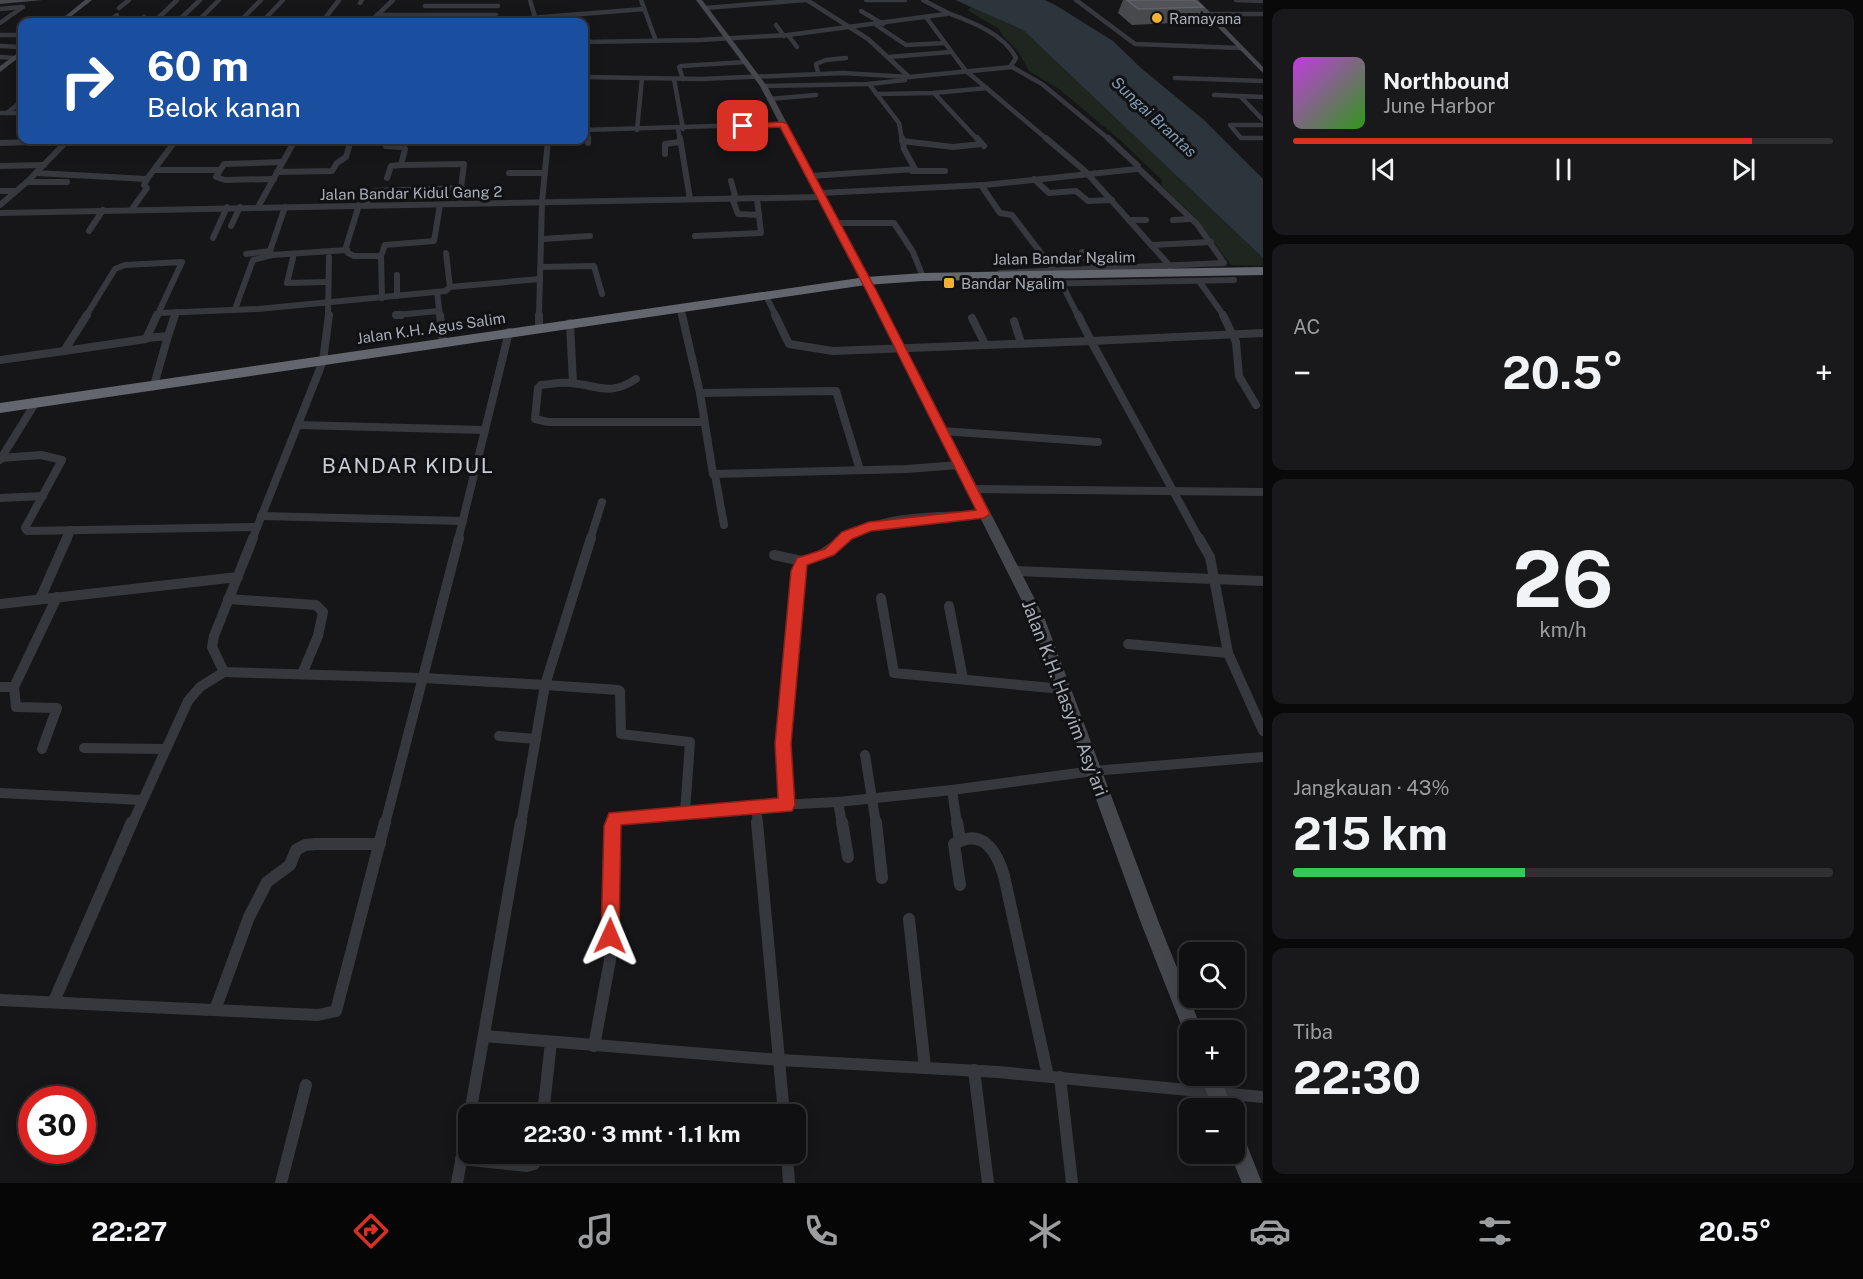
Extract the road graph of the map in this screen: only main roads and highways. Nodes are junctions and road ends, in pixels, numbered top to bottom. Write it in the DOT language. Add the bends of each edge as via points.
graph roads {
  1 [pos="40,0"];
  2 [pos="89,0"];
  3 [pos="699,0"];
  4 [pos="1194,0"];
  5 [pos="1,3"];
  6 [pos="66,18"];
  7 [pos="18,55"];
  8 [pos="1259,64"];
  9 [pos="0,70"];
  10 [pos="1263,71"];
  11 [pos="1263,271"];
  12 [pos="866,281"];
  13 [pos="0,408"];
  14 [pos="1188,1020"];
  15 [pos="1245,1164"];
  16 [pos="1252,1183"];
  1 -- 5 [label="main road"];
  2 -- 6 [label="main road"];
  3 -- 12 [label="main road, Jalan K.H. Hasyim Asy'ari" via="757,77"];
  4 -- 8 [label="main road"];
  7 -- 9 [label="main road"];
  8 -- 10 [label="main road"];
  11 -- 12 [label="highway, Jalan Bandar Ngalim"];
  12 -- 13 [label="highway, Jalan K.H. Agus Salim"];
  12 -- 14 [label="main road, Jalan K.H. Hasyim Asy'ari" via="1037,617"];
  15 -- 16 [label="main road"];
}
